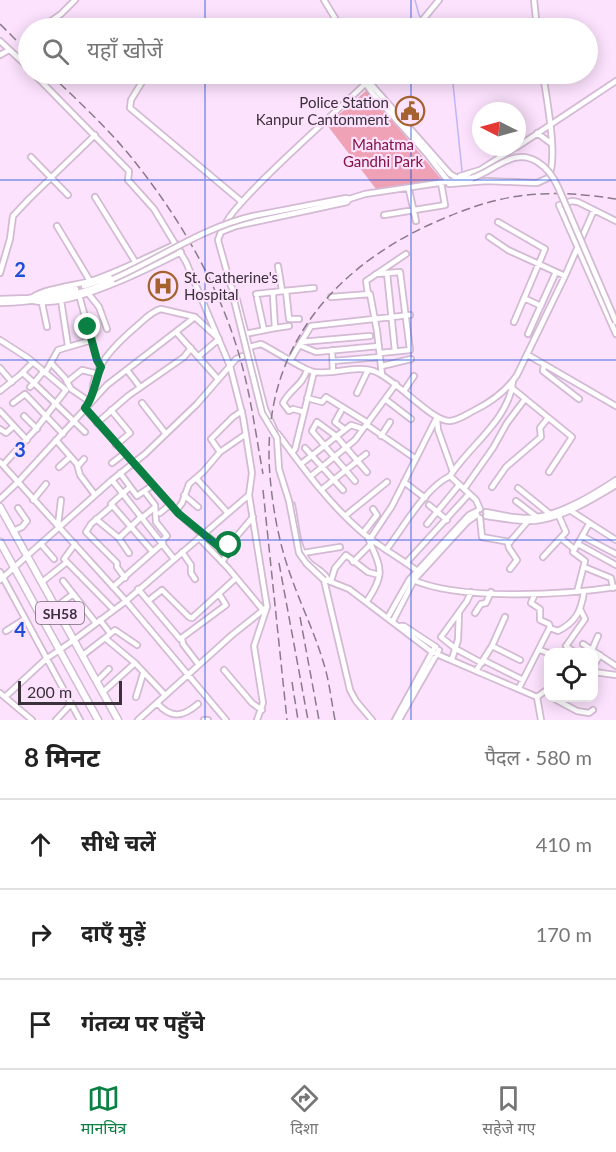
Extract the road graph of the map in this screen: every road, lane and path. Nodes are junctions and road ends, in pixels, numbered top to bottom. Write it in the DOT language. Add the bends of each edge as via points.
graph roads {
  1 [pos="75,0"];
  2 [pos="324,0"];
  3 [pos="439,0"];
  4 [pos="534,0"];
  5 [pos="55,18"];
  6 [pos="335,18"];
  7 [pos="424,18"];
  8 [pos="536,18"];
  9 [pos="0,41"];
  10 [pos="9,50"];
  11 [pos="0,55"];
  12 [pos="18,59"];
  13 [pos="616,81"];
  14 [pos="44,84"];
  15 [pos="141,84"];
  16 [pos="361,84"];
  17 [pos="370,84"];
  18 [pos="544,84"];
  19 [pos="393,114"];
  20 [pos="550,125"];
  21 [pos="537,133"];
  22 [pos="95,135"];
  23 [pos="526,141"];
  24 [pos="552,144"];
  25 [pos="503,156"];
  26 [pos="30,157"];
  27 [pos="52,177"];
  28 [pos="460,179"];
  29 [pos="449,183"];
  30 [pos="441,184"];
  31 [pos="409,190"];
  32 [pos="68,195"];
  33 [pos="362,196"];
  34 [pos="95,197"];
  35 [pos="350,199"];
  36 [pos="242,202"];
  37 [pos="594,210"];
  38 [pos="413,211"];
  39 [pos="384,215"];
  40 [pos="416,221"];
  41 [pos="616,221"];
  42 [pos="498,222"];
  43 [pos="57,226"];
  44 [pos="225,229"];
  45 [pos="489,237"];
  46 [pos="176,244"];
  47 [pos="578,246"];
  48 [pos="181,252"];
  49 [pos="406,254"];
  50 [pos="136,263"];
  51 [pos="538,264"];
  52 [pos="278,266"];
  53 [pos="556,272"];
  54 [pos="0,273"];
  55 [pos="387,273"];
  56 [pos="376,274"];
  57 [pos="565,276"];
  58 [pos="90,281"];
  59 [pos="229,281"];
  60 [pos="314,288"];
  61 [pos="284,291"];
  62 [pos="88,292"];
  63 [pos="276,292"];
  64 [pos="368,294"];
  65 [pos="79,295"];
  66 [pos="331,297"];
  67 [pos="524,298"];
  68 [pos="34,299"];
  69 [pos="41,300"];
  70 [pos="61,300"];
  71 [pos="0,301"];
  72 [pos="541,306"];
  73 [pos="407,315"];
  74 [pos="391,316"];
  75 [pos="195,317"];
  76 [pos="374,318"];
  77 [pos="299,319"];
  78 [pos="514,322"];
  79 [pos="616,322"];
  80 [pos="289,326"];
  81 [pos="47,327"];
  82 [pos="275,328"];
  83 [pos="107,329"];
  84 [pos="264,330"];
  85 [pos="177,332"];
  86 [pos="245,334"];
  87 [pos="528,334"];
  88 [pos="616,334"];
  89 [pos="370,336"];
  90 [pos="219,339"];
  91 [pos="0,340"];
  92 [pos="92,340"];
  93 [pos="300,344"];
  94 [pos="68,346"];
  95 [pos="379,346"];
  96 [pos="249,347"];
  97 [pos="191,348"];
  98 [pos="332,350"];
  99 [pos="395,351"];
  100 [pos="250,353"];
  101 [pos="380,355"];
  102 [pos="199,356"];
  103 [pos="528,356"];
  104 [pos="411,359"];
  105 [pos="291,360"];
  106 [pos="333,362"];
  107 [pos="32,363"];
  108 [pos="52,364"];
  109 [pos="544,365"];
  110 [pos="230,366"];
  111 [pos="382,366"];
  112 [pos="101,367"];
  113 [pos="0,368"];
  114 [pos="127,370"];
  115 [pos="308,370"];
  116 [pos="368,370"];
  117 [pos="44,372"];
  118 [pos="314,372"];
  119 [pos="333,372"];
  120 [pos="23,373"];
  121 [pos="98,374"];
  122 [pos="382,375"];
  123 [pos="414,376"];
  124 [pos="218,379"];
  125 [pos="513,381"];
  126 [pos="12,382"];
  127 [pos="67,382"];
  128 [pos="34,383"];
  129 [pos="396,384"];
  130 [pos="30,387"];
  131 [pos="140,387"];
  132 [pos="512,388"];
  133 [pos="404,390"];
  134 [pos="0,391"];
  135 [pos="357,393"];
  136 [pos="307,398"];
  137 [pos="385,399"];
  138 [pos="525,399"];
  139 [pos="579,399"];
  140 [pos="92,400"];
  141 [pos="13,403"];
  142 [pos="55,403"];
  143 [pos="142,403"];
  144 [pos="616,406"];
  145 [pos="85,408"];
  146 [pos="111,410"];
  147 [pos="0,411"];
  148 [pos="242,411"];
  149 [pos="341,411"];
  150 [pos="304,412"];
  151 [pos="24,416"];
  152 [pos="46,416"];
  153 [pos="437,417"];
  154 [pos="548,418"];
  155 [pos="411,419"];
  156 [pos="390,422"];
  157 [pos="73,423"];
  158 [pos="97,423"];
  159 [pos="14,426"];
  160 [pos="366,426"];
  161 [pos="0,429"];
  162 [pos="37,429"];
  163 [pos="344,429"];
  164 [pos="85,432"];
  165 [pos="277,433"];
  166 [pos="63,434"];
  167 [pos="166,434"];
  168 [pos="246,434"];
  169 [pos="336,436"];
  170 [pos="381,436"];
  171 [pos="27,440"];
  172 [pos="56,441"];
  173 [pos="116,445"];
  174 [pos="325,446"];
  175 [pos="305,448"];
  176 [pos="347,449"];
  177 [pos="220,452"];
  178 [pos="125,453"];
  179 [pos="292,453"];
  180 [pos="366,454"];
  181 [pos="312,455"];
  182 [pos="70,457"];
  183 [pos="335,458"];
  184 [pos="84,459"];
  185 [pos="416,459"];
  186 [pos="358,461"];
  187 [pos="112,463"];
  188 [pos="134,463"];
  189 [pos="1,464"];
  190 [pos="301,464"];
  191 [pos="78,466"];
  192 [pos="59,467"];
  193 [pos="322,468"];
  194 [pos="346,471"];
  195 [pos="367,472"];
  196 [pos="549,472"];
  197 [pos="120,473"];
  198 [pos="452,474"];
  199 [pos="311,476"];
  200 [pos="196,478"];
  201 [pos="112,480"];
  202 [pos="334,480"];
  203 [pos="616,480"];
  204 [pos="355,481"];
  205 [pos="18,482"];
  206 [pos="387,482"];
  207 [pos="404,482"];
  208 [pos="46,484"];
  209 [pos="153,484"];
  210 [pos="459,485"];
  211 [pos="616,485"];
  212 [pos="130,487"];
  213 [pos="492,488"];
  214 [pos="518,488"];
  215 [pos="321,489"];
  216 [pos="464,489"];
  217 [pos="343,490"];
  218 [pos="145,492"];
  219 [pos="122,494"];
  220 [pos="470,494"];
  221 [pos="95,495"];
  222 [pos="184,495"];
  223 [pos="249,495"];
  224 [pos="0,498"];
  225 [pos="425,498"];
  226 [pos="33,500"];
  227 [pos="61,500"];
  228 [pos="516,501"];
  229 [pos="171,504"];
  230 [pos="429,505"];
  231 [pos="112,506"];
  232 [pos="0,507"];
  233 [pos="155,507"];
  234 [pos="198,507"];
  235 [pos="18,508"];
  236 [pos="373,509"];
  237 [pos="567,509"];
  238 [pos="176,511"];
  239 [pos="437,511"];
  240 [pos="160,513"];
  241 [pos="228,513"];
  242 [pos="481,514"];
  243 [pos="550,514"];
  244 [pos="558,514"];
  245 [pos="253,516"];
  246 [pos="345,516"];
  247 [pos="537,517"];
  248 [pos="142,518"];
  249 [pos="96,519"];
  250 [pos="447,520"];
  251 [pos="528,521"];
  252 [pos="427,524"];
  253 [pos="589,524"];
  254 [pos="59,525"];
  255 [pos="130,527"];
  256 [pos="13,531"];
  257 [pos="202,536"];
  258 [pos="582,536"];
  259 [pos="118,537"];
  260 [pos="368,538"];
  261 [pos="561,538"];
  262 [pos="616,540"];
  263 [pos="0,542"];
  264 [pos="162,542"];
  265 [pos="510,542"];
  266 [pos="41,544"];
  267 [pos="75,544"];
  268 [pos="576,546"];
  269 [pos="340,547"];
  270 [pos="386,550"];
  271 [pos="153,552"];
  272 [pos="182,552"];
  273 [pos="129,553"];
  274 [pos="303,553"];
  275 [pos="228,554"];
  276 [pos="616,554"];
  277 [pos="27,556"];
  278 [pos="543,557"];
  279 [pos="54,559"];
  280 [pos="174,559"];
  281 [pos="67,562"];
  282 [pos="222,562"];
  283 [pos="353,562"];
  284 [pos="406,563"];
  285 [pos="616,565"];
  286 [pos="14,567"];
  287 [pos="584,567"];
  288 [pos="510,569"];
  289 [pos="419,572"];
  290 [pos="379,575"];
  291 [pos="1,577"];
  292 [pos="125,578"];
  293 [pos="236,578"];
  294 [pos="195,579"];
  295 [pos="327,580"];
  296 [pos="412,580"];
  297 [pos="63,581"];
  298 [pos="86,581"];
  299 [pos="42,582"];
  300 [pos="79,587"];
  301 [pos="113,587"];
  302 [pos="615,587"];
  303 [pos="138,589"];
  304 [pos="471,591"];
  305 [pos="491,592"];
  306 [pos="577,592"];
  307 [pos="584,592"];
  308 [pos="73,594"];
  309 [pos="219,594"];
  310 [pos="535,594"];
  311 [pos="126,601"];
  312 [pos="148,601"];
  313 [pos="367,602"];
  314 [pos="56,607"];
  315 [pos="265,608"];
  316 [pos="580,609"];
  317 [pos="114,610"];
  318 [pos="459,611"];
  319 [pos="475,613"];
  320 [pos="505,617"];
  321 [pos="24,619"];
  322 [pos="391,619"];
  323 [pos="98,622"];
  324 [pos="550,628"];
  325 [pos="6,631"];
  326 [pos="110,633"];
  327 [pos="598,636"];
  328 [pos="105,638"];
  329 [pos="182,639"];
  330 [pos="74,640"];
  331 [pos="583,644"];
  332 [pos="137,645"];
  333 [pos="492,646"];
  334 [pos="569,648"];
  335 [pos="589,648"];
  336 [pos="593,648"];
  337 [pos="60,649"];
  338 [pos="456,649"];
  339 [pos="540,650"];
  340 [pos="436,651"];
  341 [pos="544,652"];
  342 [pos="83,656"];
  343 [pos="600,656"];
  344 [pos="46,659"];
  345 [pos="452,659"];
  346 [pos="598,659"];
  347 [pos="520,660"];
  348 [pos="483,662"];
  349 [pos="135,663"];
  350 [pos="615,664"];
  351 [pos="200,665"];
  352 [pos="109,669"];
  353 [pos="224,670"];
  354 [pos="477,671"];
  355 [pos="508,673"];
  356 [pos="598,673"];
  357 [pos="143,674"];
  358 [pos="188,675"];
  359 [pos="616,675"];
  360 [pos="524,680"];
  361 [pos="97,681"];
  362 [pos="505,682"];
  363 [pos="519,688"];
  364 [pos="103,692"];
  365 [pos="0,693"];
  366 [pos="544,694"];
  367 [pos="165,695"];
  368 [pos="5,697"];
  369 [pos="136,697"];
  370 [pos="537,697"];
  371 [pos="560,702"];
  372 [pos="157,703"];
  373 [pos="71,704"];
  374 [pos="198,704"];
  375 [pos="261,710"];
  376 [pos="592,710"];
  377 [pos="577,711"];
  378 [pos="32,720"];
  379 [pos="56,720"];
  380 [pos="80,720"];
  381 [pos="98,720"];
  382 [pos="118,720"];
  383 [pos="138,720"];
  384 [pos="226,720"];
  385 [pos="257,720"];
  386 [pos="372,720"];
  387 [pos="397,720"];
  388 [pos="541,720"];
  389 [pos="576,720"];
  1 -- 5 [label="street"];
  2 -- 6 [label="street"];
  3 -- 7 [label="street"];
  4 -- 8 [label="street"];
  9 -- 10 [label="street"];
  10 -- 11 [label="street"];
  10 -- 12 [label="street"];
  13 -- 20 [label="street"];
  14 -- 22 [label="street"];
  15 -- 36 [label="street" via="130,100 130,108"];
  16 -- 36 [label="street"];
  17 -- 19 [label="street"];
  18 -- 20 [label="street"];
  19 -- 28 [label="street" via="450,174"];
  19 -- 29 [label="street"];
  20 -- 21 [label="street"];
  20 -- 24 [label="street"];
  21 -- 23 [label="street"];
  21 -- 24 [label="street"];
  22 -- 27 [label="street"];
  22 -- 46 [label="street" via="129,171 128,180 154,209"];
  24 -- 29 [label="street" via="551,174 542,182"];
  25 -- 28 [label="street"];
  26 -- 27 [label="street"];
  27 -- 32 [label="street"];
  27 -- 54 [label="street" via="13,216"];
  28 -- 29 [label="street"];
  28 -- 79 [label="street, bridge" via="472,178 516,158 533,160 547,169"];
  29 -- 30 [label="street"];
  30 -- 31 [label="street"];
  30 -- 33 [label="street"];
  30 -- 38 [label="street" via="445,205"];
  31 -- 33 [label="street"];
  31 -- 38 [label="street"];
  33 -- 35 [label="street"];
  34 -- 50 [label="street"];
  35 -- 44 [label="street"];
  35 -- 69 [label="street, bridge" via="214,227 137,269"];
  36 -- 44 [label="street" via="227,219"];
  37 -- 41 [label="street"];
  37 -- 47 [label="street"];
  37 -- 47 [label="street" via="572,201 559,205"];
  38 -- 39 [label="street"];
  38 -- 40 [label="street"];
  42 -- 51 [label="street" via="545,249"];
  43 -- 58 [label="street"];
  44 -- 59 [label="street" via="218,240"];
  45 -- 51 [label="street"];
  46 -- 48 [label="street"];
  46 -- 50 [label="street"];
  47 -- 57 [label="street"];
  47 -- 88 [label="street"];
  48 -- 62 [label="street" via="140,273"];
  48 -- 90 [label="street"];
  49 -- 56 [label="street"];
  50 -- 58 [label="street"];
  51 -- 53 [label="street"];
  51 -- 67 [label="street"];
  52 -- 61 [label="street"];
  53 -- 57 [label="street"];
  53 -- 72 [label="street"];
  55 -- 56 [label="street"];
  55 -- 73 [label="street" via="400,272"];
  55 -- 74 [label="street"];
  56 -- 64 [label="street" via="366,281"];
  57 -- 103 [label="street"];
  58 -- 68 [label="street" via="38,293"];
  59 -- 86 [label="street"];
  59 -- 295 [label="street, bridge" via="262,413 277,438 279,470 299,553"];
  60 -- 61 [label="street"];
  61 -- 63 [label="street"];
  61 -- 77 [label="street" via="289,319"];
  62 -- 65 [label="street"];
  62 -- 83 [label="street"];
  63 -- 82 [label="street"];
  63 -- 84 [label="street" via="256,296"];
  64 -- 66 [label="street"];
  64 -- 76 [label="street"];
  65 -- 70 [label="street"];
  65 -- 92 [label="street"];
  67 -- 72 [label="street"];
  67 -- 78 [label="street"];
  68 -- 69 [label="street"];
  68 -- 71 [label="street"];
  69 -- 70 [label="street"];
  69 -- 81 [label="street"];
  70 -- 94 [label="street"];
  72 -- 87 [label="street"];
  73 -- 74 [label="street"];
  73 -- 99 [label="street" via="410,350"];
  74 -- 76 [label="street"];
  74 -- 99 [label="street"];
  75 -- 85 [label="street"];
  75 -- 90 [label="street"];
  75 -- 112 [label="street" via="157,310 114,347"];
  76 -- 93 [label="street" via="311,326"];
  76 -- 95 [label="street"];
  80 -- 82 [label="street"];
  82 -- 84 [label="street"];
  84 -- 86 [label="street"];
  85 -- 97 [label="street"];
  85 -- 114 [label="street"];
  86 -- 96 [label="street"];
  89 -- 93 [label="street"];
  90 -- 102 [label="street"];
  90 -- 110 [label="street"];
  91 -- 107 [label="street"];
  92 -- 94 [label="street"];
  92 -- 112 [label="street"];
  93 -- 98 [label="street" via="312,351"];
  93 -- 105 [label="street"];
  94 -- 108 [label="street" via="57,352"];
  95 -- 98 [label="street"];
  95 -- 101 [label="street"];
  96 -- 100 [label="street"];
  96 -- 105 [label="street" via="261,344"];
  97 -- 102 [label="street"];
  97 -- 131 [label="street"];
  98 -- 106 [label="street"];
  99 -- 101 [label="street"];
  100 -- 110 [label="street"];
  100 -- 165 [label="street" via="265,409"];
  101 -- 106 [label="street"];
  101 -- 111 [label="street"];
  102 -- 124 [label="street"];
  103 -- 109 [label="street"];
  103 -- 125 [label="street"];
  104 -- 111 [label="street"];
  105 -- 115 [label="street"];
  106 -- 119 [label="street"];
  107 -- 117 [label="street"];
  107 -- 120 [label="street"];
  108 -- 117 [label="street"];
  108 -- 127 [label="street"];
  109 -- 139 [label="street" via="543,371"];
  109 -- 144 [label="street"];
  110 -- 124 [label="street"];
  110 -- 148 [label="street"];
  111 -- 122 [label="street"];
  112 -- 121 [label="street"];
  113 -- 126 [label="street"];
  114 -- 131 [label="street"];
  114 -- 140 [label="street"];
  115 -- 118 [label="street"];
  115 -- 150 [label="street" via="283,403 289,411"];
  116 -- 119 [label="street"];
  116 -- 122 [label="street"];
  116 -- 135 [label="street"];
  117 -- 128 [label="street"];
  117 -- 142 [label="street" via="66,390"];
  118 -- 119 [label="street"];
  118 -- 136 [label="street"];
  120 -- 126 [label="street"];
  120 -- 128 [label="street"];
  121 -- 127 [label="street" via="82,370"];
  121 -- 140 [label="street"];
  122 -- 129 [label="street"];
  123 -- 133 [label="street"];
  124 -- 167 [label="street"];
  125 -- 132 [label="street"];
  125 -- 153 [label="street" via="485,405 458,419 446,421"];
  126 -- 134 [label="street"];
  127 -- 140 [label="street" via="71,389"];
  128 -- 130 [label="street"];
  128 -- 142 [label="street"];
  129 -- 133 [label="street"];
  129 -- 137 [label="street"];
  131 -- 146 [label="street"];
  132 -- 138 [label="street"];
  132 -- 198 [label="street" via="501,412"];
  133 -- 153 [label="street"];
  136 -- 150 [label="street"];
  136 -- 160 [label="street" via="322,402 326,397 343,405"];
  137 -- 155 [label="street"];
  137 -- 160 [label="street"];
  138 -- 154 [label="street"];
  138 -- 216 [label="street"];
  140 -- 145 [label="street"];
  141 -- 152 [label="street" via="25,394"];
  142 -- 152 [label="street"];
  142 -- 157 [label="street"];
  143 -- 167 [label="street"];
  145 -- 157 [label="street"];
  145 -- 158 [label="street"];
  146 -- 158 [label="street"];
  146 -- 173 [label="street" via="130,433"];
  147 -- 159 [label="street"];
  148 -- 168 [label="street"];
  148 -- 177 [label="street" via="212,438"];
  149 -- 163 [label="street" via="335,421"];
  150 -- 179 [label="street"];
  151 -- 162 [label="street"];
  152 -- 162 [label="street"];
  152 -- 166 [label="street"];
  153 -- 185 [label="street"];
  153 -- 198 [label="street"];
  154 -- 196 [label="street" via="572,437"];
  154 -- 213 [label="street" via="540,428 541,437 506,467"];
  156 -- 170 [label="street"];
  157 -- 164 [label="street"];
  157 -- 166 [label="street"];
  158 -- 173 [label="street"];
  159 -- 161 [label="street" via="5,434"];
  159 -- 171 [label="street"];
  160 -- 163 [label="street" via="351,424"];
  160 -- 170 [label="street"];
  160 -- 176 [label="street"];
  162 -- 171 [label="street"];
  163 -- 169 [label="street"];
  165 -- 179 [label="street"];
  165 -- 274 [label="street" via="280,466"];
  166 -- 172 [label="street"];
  167 -- 188 [label="street"];
  168 -- 177 [label="street"];
  168 -- 223 [label="street" via="252,473"];
  169 -- 174 [label="street"];
  169 -- 174 [label="street" via="317,422 312,431"];
  169 -- 176 [label="street"];
  170 -- 185 [label="street"];
  171 -- 189 [label="street"];
  172 -- 182 [label="street"];
  172 -- 205 [label="street"];
  173 -- 178 [label="street"];
  174 -- 181 [label="street"];
  174 -- 183 [label="street"];
  175 -- 181 [label="street"];
  176 -- 183 [label="street"];
  176 -- 186 [label="street"];
  177 -- 200 [label="street"];
  178 -- 187 [label="street"];
  178 -- 188 [label="street"];
  179 -- 190 [label="street"];
  180 -- 186 [label="street"];
  181 -- 190 [label="street"];
  181 -- 193 [label="street"];
  182 -- 191 [label="street"];
  182 -- 192 [label="street"];
  183 -- 193 [label="street"];
  183 -- 194 [label="street"];
  184 -- 191 [label="street"];
  185 -- 207 [label="street"];
  186 -- 194 [label="street"];
  186 -- 195 [label="street"];
  188 -- 197 [label="street"];
  188 -- 209 [label="street"];
  189 -- 205 [label="street"];
  190 -- 199 [label="street"];
  191 -- 221 [label="street"];
  193 -- 199 [label="street"];
  193 -- 202 [label="street"];
  194 -- 202 [label="street"];
  194 -- 204 [label="street"];
  197 -- 201 [label="street"];
  197 -- 212 [label="street"];
  198 -- 210 [label="street"];
  198 -- 225 [label="street"];
  199 -- 215 [label="street"];
  200 -- 222 [label="street"];
  200 -- 241 [label="street"];
  201 -- 219 [label="street"];
  201 -- 221 [label="street"];
  202 -- 215 [label="street"];
  202 -- 217 [label="street"];
  203 -- 237 [label="street"];
  205 -- 224 [label="street"];
  205 -- 226 [label="street"];
  206 -- 246 [label="street"];
  207 -- 225 [label="street"];
  207 -- 260 [label="street" via="383,521"];
  208 -- 226 [label="street"];
  209 -- 218 [label="street"];
  209 -- 229 [label="street"];
  210 -- 216 [label="street"];
  210 -- 239 [label="street"];
  211 -- 237 [label="street"];
  212 -- 218 [label="street" via="138,497"];
  212 -- 219 [label="street"];
  214 -- 243 [label="street"];
  215 -- 246 [label="street"];
  216 -- 220 [label="street"];
  218 -- 233 [label="street"];
  219 -- 231 [label="street"];
  219 -- 248 [label="street"];
  220 -- 242 [label="street"];
  220 -- 250 [label="street"];
  221 -- 254 [label="street"];
  222 -- 234 [label="street"];
  222 -- 238 [label="street"];
  223 -- 241 [label="street"];
  223 -- 245 [label="street"];
  225 -- 270 [label="street"];
  226 -- 254 [label="street"];
  227 -- 254 [label="street"];
  228 -- 247 [label="street"];
  229 -- 238 [label="street"];
  229 -- 240 [label="street"];
  230 -- 239 [label="street"];
  231 -- 249 [label="street"];
  231 -- 255 [label="street"];
  232 -- 256 [label="main road, SH58"];
  233 -- 248 [label="street"];
  233 -- 264 [label="street" via="154,520 167,536"];
  235 -- 256 [label="street" via="27,521"];
  236 -- 260 [label="street" via="377,516"];
  237 -- 243 [label="street"];
  237 -- 244 [label="street"];
  237 -- 253 [label="street"];
  238 -- 257 [label="street"];
  239 -- 250 [label="street"];
  239 -- 252 [label="street"];
  241 -- 257 [label="street"];
  242 -- 247 [label="street"];
  242 -- 251 [label="street"];
  242 -- 265 [label="street" via="482,537"];
  242 -- 289 [label="street" via="467,522"];
  243 -- 247 [label="street"];
  244 -- 251 [label="street"];
  244 -- 261 [label="street" via="566,532"];
  245 -- 275 [label="street" via="230,544"];
  245 -- 315 [label="street"];
  246 -- 260 [label="street"];
  248 -- 255 [label="street"];
  248 -- 264 [label="street"];
  249 -- 259 [label="street"];
  249 -- 292 [label="street" via="86,532 117,563"];
  250 -- 284 [label="street"];
  251 -- 265 [label="street"];
  253 -- 258 [label="street"];
  253 -- 262 [label="street"];
  254 -- 266 [label="street"];
  254 -- 267 [label="street"];
  255 -- 259 [label="street"];
  255 -- 271 [label="street"];
  256 -- 277 [label="main road, SH58"];
  257 -- 272 [label="street"];
  257 -- 275 [label="street"];
  257 -- 282 [label="street"];
  258 -- 268 [label="street"];
  258 -- 276 [label="street"];
  259 -- 273 [label="street"];
  260 -- 270 [label="street"];
  260 -- 283 [label="street"];
  260 -- 290 [label="street" via="381,566"];
  261 -- 268 [label="street"];
  261 -- 278 [label="street"];
  263 -- 286 [label="main road, SH58"];
  264 -- 271 [label="street"];
  264 -- 280 [label="street"];
  265 -- 288 [label="street" via="508,547 517,560"];
  266 -- 277 [label="street"];
  266 -- 279 [label="street"];
  267 -- 281 [label="street" via="64,557"];
  267 -- 301 [label="street"];
  268 -- 285 [label="street"];
  268 -- 287 [label="street" via="573,553 585,561"];
  269 -- 274 [label="street"];
  270 -- 284 [label="street"];
  271 -- 292 [label="street"];
  272 -- 280 [label="street"];
  272 -- 294 [label="street"];
  274 -- 295 [label="street"];
  275 -- 282 [label="street"];
  277 -- 286 [label="street"];
  277 -- 299 [label="main road, SH58"];
  280 -- 303 [label="street"];
  281 -- 298 [label="street"];
  281 -- 299 [label="street"];
  282 -- 293 [label="street"];
  283 -- 290 [label="street"];
  283 -- 295 [label="street" via="345,555"];
  284 -- 289 [label="street"];
  286 -- 291 [label="street"];
  286 -- 337 [label="main road, SH58"];
  287 -- 302 [label="street" via="611,578"];
  287 -- 306 [label="street"];
  289 -- 296 [label="street"];
  290 -- 313 [label="street"];
  291 -- 321 [label="street"];
  292 -- 301 [label="street"];
  293 -- 309 [label="street"];
  293 -- 315 [label="street"];
  295 -- 313 [label="street"];
  295 -- 386 [label="street" via="350,690"];
  296 -- 304 [label="street"];
  296 -- 322 [label="street"];
  297 -- 308 [label="street"];
  298 -- 300 [label="street"];
  298 -- 317 [label="street"];
  299 -- 314 [label="main road, SH58"];
  301 -- 311 [label="street"];
  302 -- 307 [label="street"];
  303 -- 311 [label="street"];
  303 -- 312 [label="street"];
  304 -- 305 [label="street"];
  304 -- 318 [label="street"];
  305 -- 310 [label="street"];
  305 -- 319 [label="street"];
  306 -- 307 [label="street"];
  306 -- 310 [label="street"];
  307 -- 316 [label="street"];
  308 -- 314 [label="street"];
  308 -- 323 [label="street"];
  309 -- 312 [label="street" via="190,618 163,591"];
  309 -- 329 [label="street" via="226,605"];
  310 -- 324 [label="street" via="532,604 540,609 540,620"];
  311 -- 317 [label="street"];
  311 -- 358 [label="street"];
  312 -- 329 [label="street"];
  313 -- 322 [label="street"];
  314 -- 330 [label="main road, SH58"];
  315 -- 351 [label="street"];
  315 -- 375 [label="street" via="254,646"];
  316 -- 324 [label="street" via="568,626 557,632"];
  316 -- 334 [label="street" via="585,619 566,646"];
  317 -- 323 [label="street"];
  318 -- 338 [label="street"];
  318 -- 338 [label="street" via="441,637"];
  320 -- 333 [label="street"];
  321 -- 325 [label="street"];
  321 -- 344 [label="street"];
  322 -- 340 [label="street"];
  323 -- 326 [label="street"];
  323 -- 330 [label="street"];
  324 -- 339 [label="street"];
  326 -- 328 [label="street"];
  326 -- 332 [label="street" via="117,631"];
  327 -- 336 [label="street"];
  328 -- 342 [label="street"];
  328 -- 349 [label="street"];
  329 -- 351 [label="street"];
  330 -- 337 [label="street"];
  330 -- 342 [label="main road, SH58"];
  331 -- 335 [label="street"];
  333 -- 347 [label="street"];
  333 -- 348 [label="street"];
  337 -- 344 [label="street"];
  337 -- 381 [label="main road, SH58"];
  338 -- 345 [label="street"];
  338 -- 348 [label="street"];
  339 -- 341 [label="street"];
  339 -- 360 [label="street"];
  340 -- 345 [label="street"];
  340 -- 387 [label="street"];
  342 -- 361 [label="main road, SH58"];
  343 -- 346 [label="street"];
  343 -- 350 [label="street"];
  344 -- 368 [label="street"];
  344 -- 373 [label="street"];
  345 -- 354 [label="street"];
  348 -- 354 [label="street"];
  348 -- 355 [label="street"];
  349 -- 357 [label="street"];
  349 -- 364 [label="street"];
  351 -- 358 [label="street"];
  352 -- 361 [label="street"];
  353 -- 375 [label="street"];
  354 -- 362 [label="street"];
  355 -- 360 [label="street"];
  355 -- 362 [label="street"];
  356 -- 359 [label="street"];
  357 -- 367 [label="street"];
  357 -- 369 [label="street"];
  358 -- 367 [label="street"];
  358 -- 384 [label="street"];
  360 -- 363 [label="street"];
  361 -- 364 [label="main road, SH58"];
  362 -- 363 [label="street"];
  363 -- 370 [label="street"];
  364 -- 382 [label="main road, SH58"];
  365 -- 368 [label="street"];
  366 -- 370 [label="street"];
  367 -- 372 [label="street"];
  368 -- 378 [label="street"];
  370 -- 388 [label="street"];
  371 -- 377 [label="street"];
  372 -- 374 [label="street" via="173,714 186,713"];
  372 -- 383 [label="street"];
  373 -- 379 [label="street"];
  373 -- 380 [label="street"];
  375 -- 385 [label="street"];
  376 -- 377 [label="street"];
  377 -- 389 [label="street"];
}
